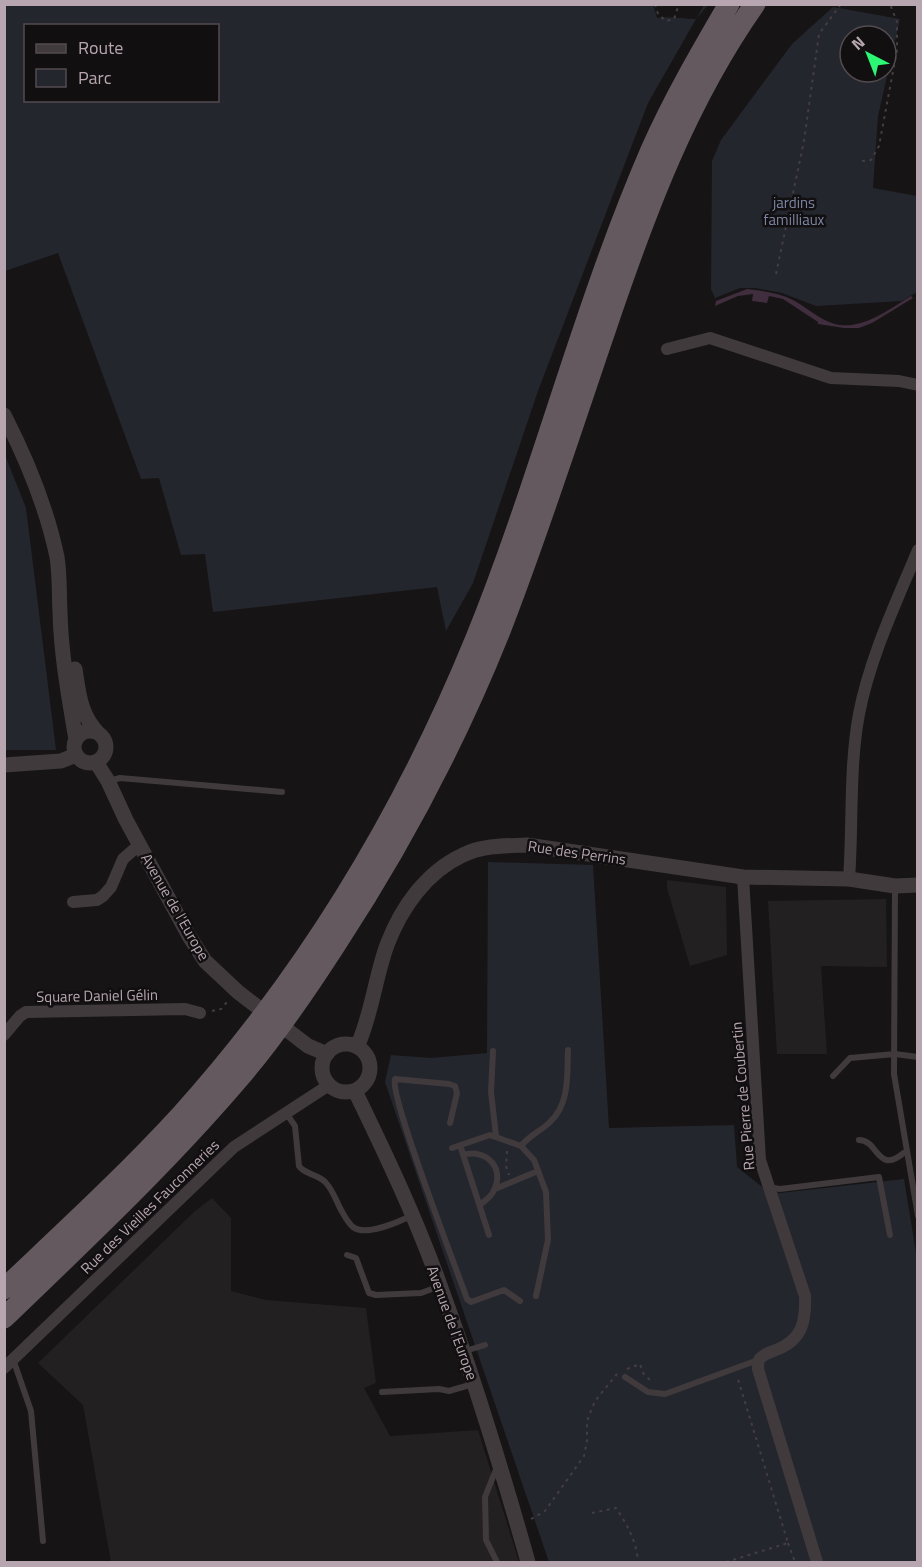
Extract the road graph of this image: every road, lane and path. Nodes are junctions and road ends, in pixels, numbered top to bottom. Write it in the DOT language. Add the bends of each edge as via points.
graph roads {
  1 [pos="655,4"];
  2 [pos="679,4"];
  3 [pos="729,4"];
  4 [pos="755,4"];
  5 [pos="841,4"];
  6 [pos="890,4"];
  7 [pos="862,161"];
  8 [pos="776,274"];
  9 [pos="667,349"];
  10 [pos="918,385"];
  11 [pos="4,415"];
  12 [pos="918,550"];
  13 [pos="61,596"];
  14 [pos="98,733"];
  15 [pos="76,748"];
  16 [pos="96,762"];
  17 [pos="4,765"];
  18 [pos="108,781"];
  19 [pos="282,792"];
  20 [pos="140,845"];
  21 [pos="743,877"];
  22 [pos="849,879"];
  23 [pos="918,885"];
  24 [pos="895,886"];
  25 [pos="73,902"];
  26 [pos="236,991"];
  27 [pos="200,1012"];
  28 [pos="4,1035"];
  29 [pos="357,1047"];
  30 [pos="568,1050"];
  31 [pos="493,1051"];
  32 [pos="327,1054"];
  33 [pos="895,1054"];
  34 [pos="918,1057"];
  35 [pos="833,1076"];
  36 [pos="329,1085"];
  37 [pos="355,1090"];
  38 [pos="286,1113"];
  39 [pos="450,1123"];
  40 [pos="496,1136"];
  41 [pos="860,1140"];
  42 [pos="511,1142"];
  43 [pos="460,1145"];
  44 [pos="521,1146"];
  45 [pos="452,1148"];
  46 [pos="906,1151"];
  47 [pos="463,1155"];
  48 [pos="538,1171"];
  49 [pos="511,1183"];
  50 [pos="768,1186"];
  51 [pos="494,1190"];
  52 [pos="480,1205"];
  53 [pos="412,1215"];
  54 [pos="918,1216"];
  55 [pos="489,1234"];
  56 [pos="890,1235"];
  57 [pos="347,1255"];
  58 [pos="441,1286"];
  59 [pos="4,1289"];
  60 [pos="536,1296"];
  61 [pos="520,1301"];
  62 [pos="4,1318"];
  63 [pos="485,1345"];
  64 [pos="463,1352"];
  65 [pos="759,1360"];
  66 [pos="9,1363"];
  67 [pos="732,1370"];
  68 [pos="625,1377"];
  69 [pos="474,1383"];
  70 [pos="652,1383"];
  71 [pos="382,1392"];
  72 [pos="498,1464"];
  73 [pos="592,1512"];
  74 [pos="531,1519"];
  75 [pos="43,1541"];
  76 [pos="789,1543"];
  77 [pos="732,1562"];
  78 [pos="497,1563"];
  79 [pos="528,1563"];
  80 [pos="638,1563"];
  81 [pos="726,1563"];
  82 [pos="795,1563"];
  83 [pos="817,1563"];
  1 -- 2 [label="path" via="657,14 666,21 674,19"];
  3 -- 59 [label="highway" via="652,148 602,275 476,637 445,709 381,836 321,936 182,1114"];
  4 -- 62 [label="highway" via="709,76 670,155 631,255 500,631 453,740 398,846 311,982 245,1072 133,1194"];
  5 -- 8 [label="path" via="819,34 804,141"];
  6 -- 7 [label="path" via="897,22 895,61 879,146 871,160"];
  9 -- 10 [label="street" via="710,338 831,378"];
  11 -- 13 [label="street" via="50,527"];
  12 -- 22 [label="street" via="870,672 859,714"];
  13 -- 14 [label="street" via="83,713"];
  13 -- 15 [label="street"];
  14 -- 15 [label="street" via="85,732"];
  14 -- 16 [label="street" via="107,747"];
  15 -- 16 [label="street" via="84,762"];
  15 -- 17 [label="street" via="60,761"];
  16 -- 18 [label="street, Avenue de l'Europe"];
  18 -- 19 [label="lane" via="120,778"];
  18 -- 20 [label="street, Avenue de l'Europe"];
  20 -- 25 [label="street, Avenue de l'Europe" via="123,860 103,896"];
  20 -- 26 [label="street, Avenue de l'Europe" via="205,961"];
  21 -- 22 [label="street, Rue des Perrins"];
  21 -- 29 [label="street, Rue des Perrins" via="527,845 491,847 464,854 435,872 401,915 387,945"];
  21 -- 50 [label="street, Rue Pierre de Coubertin" via="760,1160"];
  22 -- 24 [label="street, Rue des Perrins"];
  23 -- 24 [label="street, Rue des Perrins"];
  24 -- 33 [label="lane"];
  26 -- 27 [label="path" via="221,1009"];
  26 -- 32 [label="street, Avenue de l'Europe" via="308,1046"];
  27 -- 28 [label="street, Square Daniel Gélin" via="26,1012"];
  29 -- 32 [label="street" via="344,1044"];
  29 -- 37 [label="street" via="370,1066 367,1080"];
  30 -- 44 [label="lane" via="566,1097 552,1122 530,1135"];
  31 -- 40 [label="lane" via="491,1092"];
  32 -- 36 [label="street" via="322,1067"];
  33 -- 34 [label="lane"];
  33 -- 35 [label="lane" via="850,1058"];
  33 -- 46 [label="lane" via="894,1074"];
  36 -- 37 [label="street" via="341,1092"];
  36 -- 38 [label="street, Rue des Vieilles Fauconneries"];
  37 -- 53 [label="street, Avenue de l'Europe"];
  38 -- 53 [label="lane" via="295,1126 299,1166 327,1183 355,1229 393,1225"];
  38 -- 66 [label="street, Rue des Vieilles Fauconneries" via="234,1148"];
  39 -- 61 [label="lane" via="455,1086 395,1079 394,1090 412,1145 467,1299 471,1302 504,1290"];
  40 -- 42 [label="lane"];
  40 -- 43 [label="lane"];
  41 -- 46 [label="lane" via="870,1143 884,1159 899,1158"];
  42 -- 44 [label="lane"];
  42 -- 49 [label="path" via="506,1166"];
  43 -- 45 [label="lane"];
  43 -- 47 [label="lane"];
  44 -- 48 [label="lane"];
  46 -- 54 [label="lane"];
  47 -- 51 [label="lane" via="482,1153 491,1161 497,1171"];
  47 -- 52 [label="lane"];
  48 -- 49 [label="lane"];
  48 -- 60 [label="lane" via="546,1192 548,1240"];
  49 -- 51 [label="lane"];
  50 -- 56 [label="lane" via="780,1189 879,1177"];
  50 -- 65 [label="street, Rue Pierre de Coubertin" via="805,1296 806,1313 803,1327 794,1338"];
  51 -- 52 [label="lane"];
  52 -- 55 [label="lane"];
  53 -- 58 [label="street, Avenue de l'Europe"];
  57 -- 58 [label="lane" via="356,1258 369,1293 421,1293"];
  58 -- 64 [label="street, Avenue de l'Europe"];
  63 -- 64 [label="lane"];
  64 -- 69 [label="street, Avenue de l'Europe"];
  65 -- 67 [label="lane"];
  65 -- 83 [label="street" via="758,1370"];
  66 -- 75 [label="lane" via="31,1410"];
  67 -- 68 [label="lane" via="665,1394 648,1392"];
  67 -- 76 [label="path" via="740,1381"];
  69 -- 71 [label="lane" via="448,1391"];
  69 -- 72 [label="street, Avenue de l'Europe"];
  70 -- 74 [label="path" via="640,1364 614,1376 595,1401 587,1421 584,1456 545,1511"];
  72 -- 78 [label="lane" via="485,1497 486,1540"];
  72 -- 79 [label="street, Avenue de l'Europe"];
  73 -- 80 [label="path" via="616,1508 638,1552"];
  76 -- 77 [label="path"];
  76 -- 82 [label="path"];
  77 -- 81 [label="path"];
}
